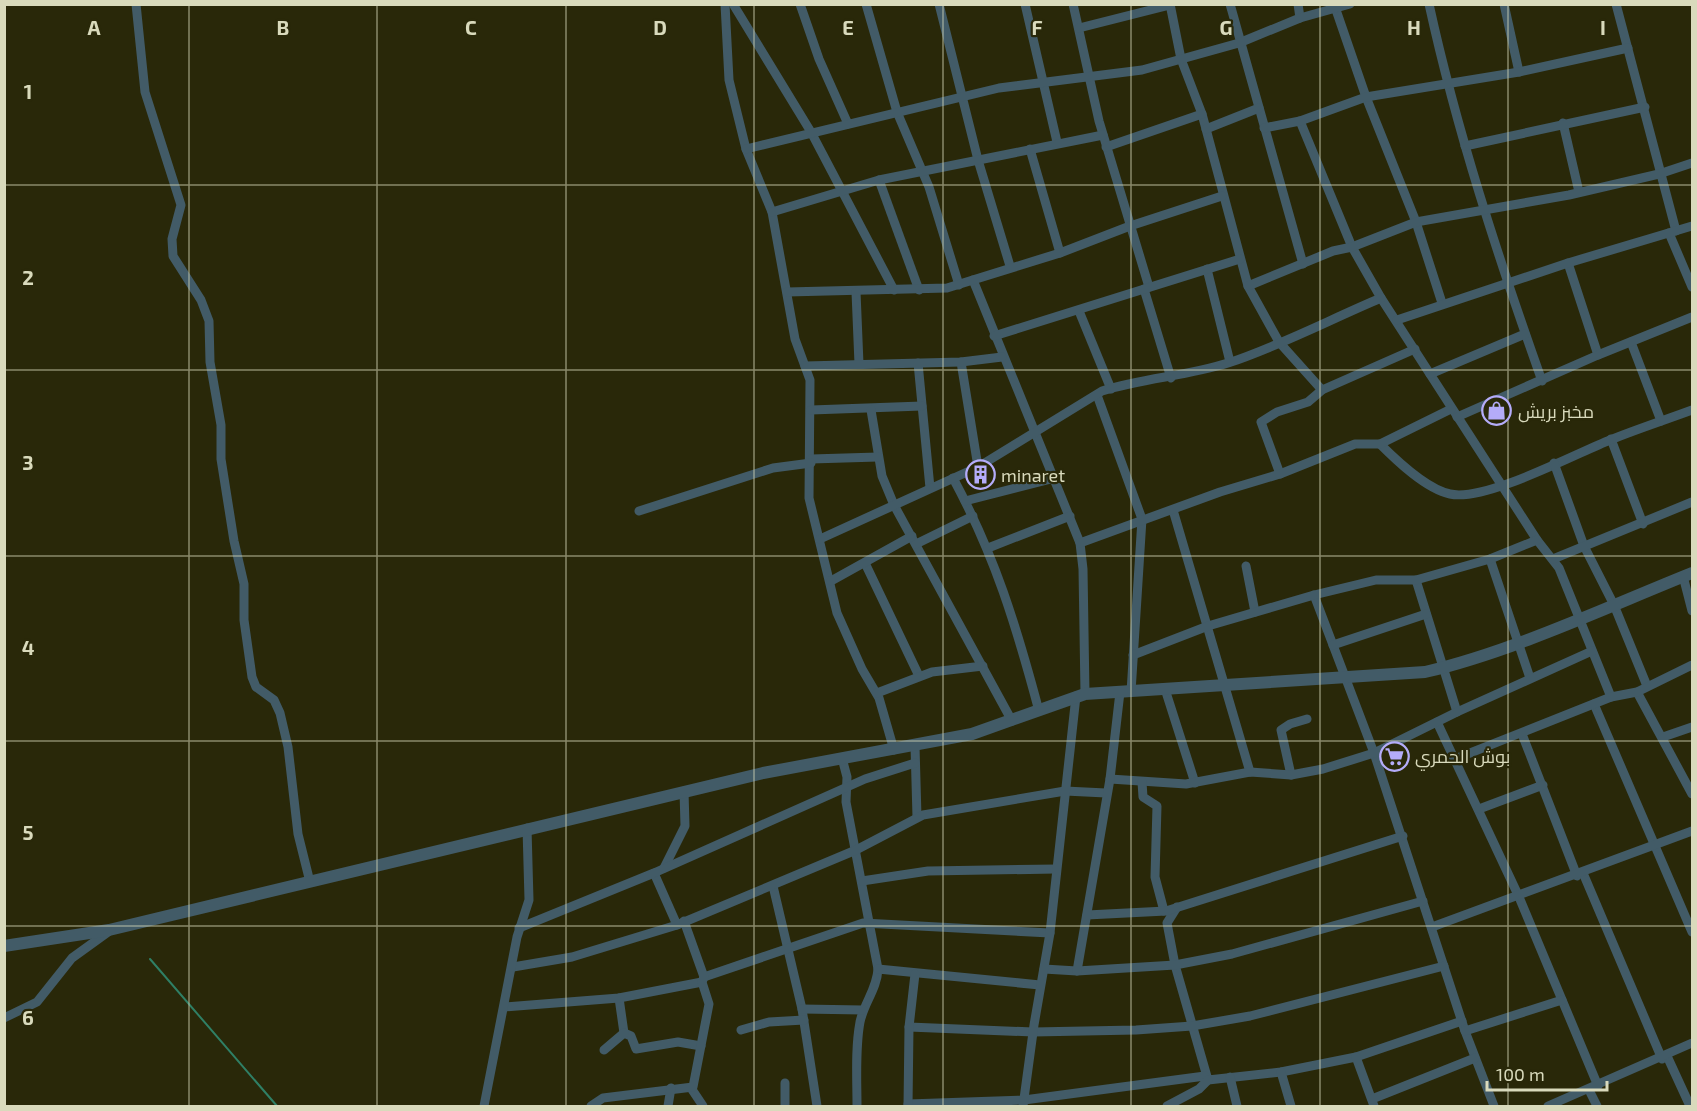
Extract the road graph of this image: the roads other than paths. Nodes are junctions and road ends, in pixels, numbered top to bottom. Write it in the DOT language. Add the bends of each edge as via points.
graph roads {
  1 [pos="136,4"];
  2 [pos="725,4"];
  3 [pos="733,4"];
  4 [pos="800,4"];
  5 [pos="867,4"];
  6 [pos="939,4"];
  7 [pos="1025,4"];
  8 [pos="1073,4"];
  9 [pos="1230,4"];
  10 [pos="1298,4"];
  11 [pos="1350,4"];
  12 [pos="1429,4"];
  13 [pos="1504,4"];
  14 [pos="1616,4"];
  15 [pos="1170,5"];
  16 [pos="1335,7"];
  17 [pos="1300,18"];
  18 [pos="1079,28"];
  19 [pos="1239,43"];
  20 [pos="1628,48"];
  21 [pos="1181,59"];
  22 [pos="1520,72"];
  23 [pos="1088,78"];
  24 [pos="1042,82"];
  25 [pos="1446,82"];
  26 [pos="964,97"];
  27 [pos="1366,97"];
  28 [pos="1644,107"];
  29 [pos="1259,108"];
  30 [pos="897,112"];
  31 [pos="1202,114"];
  32 [pos="1300,121"];
  33 [pos="1563,123"];
  34 [pos="848,124"];
  35 [pos="1264,128"];
  36 [pos="1206,129"];
  37 [pos="811,132"];
  38 [pos="1103,135"];
  39 [pos="1057,142"];
  40 [pos="1465,146"];
  41 [pos="1106,147"];
  42 [pos="746,149"];
  43 [pos="1030,149"];
  44 [pos="978,160"];
  45 [pos="1692,163"];
  46 [pos="923,173"];
  47 [pos="1659,174"];
  48 [pos="879,180"];
  49 [pos="842,191"];
  50 [pos="1579,192"];
  51 [pos="1222,196"];
  52 [pos="1485,211"];
  53 [pos="772,212"];
  54 [pos="1416,222"];
  55 [pos="1130,226"];
  56 [pos="1692,226"];
  57 [pos="1673,232"];
  58 [pos="1352,246"];
  59 [pos="1060,253"];
  60 [pos="1240,259"];
  61 [pos="1568,263"];
  62 [pos="1303,264"];
  63 [pos="1010,266"];
  64 [pos="1207,269"];
  65 [pos="973,280"];
  66 [pos="1509,283"];
  67 [pos="959,285"];
  68 [pos="1248,286"];
  69 [pos="1692,287"];
  70 [pos="1147,288"];
  71 [pos="894,290"];
  72 [pos="919,290"];
  73 [pos="787,292"];
  74 [pos="856,292"];
  75 [pos="1381,298"];
  76 [pos="1442,303"];
  77 [pos="1079,311"];
  78 [pos="1692,317"];
  79 [pos="1397,320"];
  80 [pos="1525,334"];
  81 [pos="994,336"];
  82 [pos="1279,342"];
  83 [pos="1631,342"];
  84 [pos="1416,350"];
  85 [pos="1598,355"];
  86 [pos="1002,357"];
  87 [pos="961,362"];
  88 [pos="1230,362"];
  89 [pos="918,363"];
  90 [pos="859,364"];
  91 [pos="805,366"];
  92 [pos="1430,374"];
  93 [pos="1171,378"];
  94 [pos="1542,381"];
  95 [pos="1111,389"];
  96 [pos="1322,390"];
  97 [pos="1098,395"];
  98 [pos="922,406"];
  99 [pos="811,410"];
  100 [pos="871,410"];
  101 [pos="1692,410"];
  102 [pos="1454,413"];
  103 [pos="1661,421"];
  104 [pos="1035,433"];
  105 [pos="1611,439"];
  106 [pos="1380,444"];
  107 [pos="878,457"];
  108 [pos="811,461"];
  109 [pos="1554,463"];
  110 [pos="978,467"];
  111 [pos="1280,474"];
  112 [pos="1055,477"];
  113 [pos="953,478"];
  114 [pos="1501,486"];
  115 [pos="930,489"];
  116 [pos="965,501"];
  117 [pos="1692,502"];
  118 [pos="894,506"];
  119 [pos="1173,510"];
  120 [pos="639,511"];
  121 [pos="973,516"];
  122 [pos="1070,516"];
  123 [pos="1142,519"];
  124 [pos="1644,524"];
  125 [pos="820,539"];
  126 [pos="914,540"];
  127 [pos="1537,540"];
  128 [pos="1080,543"];
  129 [pos="1584,546"];
  130 [pos="988,548"];
  131 [pos="1490,559"];
  132 [pos="1553,559"];
  133 [pos="865,562"];
  134 [pos="1246,566"];
  135 [pos="1688,574"];
  136 [pos="1416,580"];
  137 [pos="831,582"];
  138 [pos="1314,595"];
  139 [pos="1614,605"];
  140 [pos="1692,611"];
  141 [pos="1255,612"];
  142 [pos="1426,614"];
  143 [pos="1579,618"];
  144 [pos="1208,626"];
  145 [pos="1518,642"];
  146 [pos="1333,645"];
  147 [pos="1592,651"];
  148 [pos="1133,655"];
  149 [pos="1692,665"];
  150 [pos="983,666"];
  151 [pos="1444,668"];
  152 [pos="919,676"];
  153 [pos="1530,678"];
  154 [pos="1346,679"];
  155 [pos="1224,685"];
  156 [pos="1647,686"];
  157 [pos="1165,689"];
  158 [pos="1125,692"];
  159 [pos="1637,692"];
  160 [pos="877,693"];
  161 [pos="1081,695"];
  162 [pos="1611,697"];
  163 [pos="1594,704"];
  164 [pos="1039,711"];
  165 [pos="1457,712"];
  166 [pos="1307,719"];
  167 [pos="1012,721"];
  168 [pos="1437,722"];
  169 [pos="1692,727"];
  170 [pos="1522,734"];
  171 [pos="1663,737"];
  172 [pos="915,746"];
  173 [pos="894,750"];
  174 [pos="1374,753"];
  175 [pos="842,758"];
  176 [pos="1455,759"];
  177 [pos="915,763"];
  178 [pos="1250,772"];
  179 [pos="1291,775"];
  180 [pos="1110,779"];
  181 [pos="1142,782"];
  182 [pos="1195,783"];
  183 [pos="1543,785"];
  184 [pos="845,788"];
  185 [pos="684,791"];
  186 [pos="1065,791"];
  187 [pos="1106,793"];
  188 [pos="1692,794"];
  189 [pos="1479,809"];
  190 [pos="917,817"];
  191 [pos="527,828"];
  192 [pos="1692,831"];
  193 [pos="1403,836"];
  194 [pos="1654,846"];
  195 [pos="856,850"];
  196 [pos="664,868"];
  197 [pos="1056,869"];
  198 [pos="654,873"];
  199 [pos="1580,874"];
  200 [pos="862,881"];
  201 [pos="310,882"];
  202 [pos="773,886"];
  203 [pos="1519,897"];
  204 [pos="1423,901"];
  205 [pos="1177,907"];
  206 [pos="1164,911"];
  207 [pos="1087,915"];
  208 [pos="870,922"];
  209 [pos="681,923"];
  210 [pos="1432,927"];
  211 [pos="519,928"];
  212 [pos="110,930"];
  213 [pos="1692,932"];
  214 [pos="1050,933"];
  215 [pos="4,946"];
  216 [pos="789,947"];
  217 [pos="1175,965"];
  218 [pos="1444,966"];
  219 [pos="513,967"];
  220 [pos="878,969"];
  221 [pos="1044,969"];
  222 [pos="1077,970"];
  223 [pos="915,974"];
  224 [pos="703,979"];
  225 [pos="1040,985"];
  226 [pos="619,998"];
  227 [pos="1562,1000"];
  228 [pos="504,1007"];
  229 [pos="802,1009"];
  230 [pos="863,1010"];
  231 [pos="4,1018"];
  232 [pos="804,1020"];
  233 [pos="1462,1021"];
  234 [pos="1192,1026"];
  235 [pos="909,1027"];
  236 [pos="741,1030"];
  237 [pos="1465,1031"];
  238 [pos="624,1032"];
  239 [pos="1033,1032"];
  240 [pos="1692,1043"];
  241 [pos="701,1046"];
  242 [pos="604,1050"];
  243 [pos="1356,1057"];
  244 [pos="1665,1057"];
  245 [pos="1476,1058"];
  246 [pos="1281,1072"];
  247 [pos="1230,1077"];
  248 [pos="1206,1078"];
  249 [pos="785,1083"];
  250 [pos="670,1088"];
  251 [pos="691,1088"];
  252 [pos="1594,1088"];
  253 [pos="1689,1094"];
  254 [pos="1024,1103"];
  255 [pos="1373,1103"];
  256 [pos="908,1105"];
  257 [pos="484,1107"];
  258 [pos="591,1107"];
  259 [pos="668,1107"];
  260 [pos="703,1107"];
  261 [pos="785,1107"];
  262 [pos="817,1107"];
  263 [pos="857,1107"];
  264 [pos="1167,1107"];
  265 [pos="1237,1107"];
  266 [pos="1291,1107"];
  267 [pos="1494,1107"];
  268 [pos="1548,1107"];
  269 [pos="1597,1107"];
  270 [pos="1690,1107"];
  1 -- 201 [label="street" via="145,92 181,205 172,239 173,256 201,300 209,321 220,459 244,584 244,620 252,677 256,687 274,699 280,713 298,834"];
  2 -- 42 [label="street" via="728,71"];
  3 -- 37 [label="street"];
  4 -- 34 [label="street"];
  5 -- 30 [label="street"];
  6 -- 26 [label="street"];
  7 -- 24 [label="street"];
  8 -- 18 [label="street"];
  9 -- 19 [label="street"];
  10 -- 17 [label="street"];
  11 -- 16 [label="street"];
  12 -- 25 [label="street"];
  13 -- 22 [label="street"];
  14 -- 20 [label="street"];
  15 -- 18 [label="street"];
  15 -- 21 [label="street"];
  16 -- 17 [label="street"];
  16 -- 27 [label="street"];
  17 -- 19 [label="street"];
  18 -- 23 [label="street"];
  19 -- 21 [label="street"];
  19 -- 29 [label="street"];
  20 -- 22 [label="street"];
  20 -- 28 [label="street"];
  21 -- 23 [label="street"];
  21 -- 31 [label="street"];
  22 -- 25 [label="street"];
  23 -- 24 [label="street"];
  23 -- 38 [label="street"];
  24 -- 26 [label="street"];
  24 -- 39 [label="street"];
  25 -- 27 [label="street"];
  25 -- 40 [label="street"];
  26 -- 30 [label="street"];
  26 -- 44 [label="street"];
  27 -- 32 [label="street"];
  27 -- 54 [label="street"];
  28 -- 33 [label="street"];
  28 -- 47 [label="street"];
  29 -- 35 [label="street"];
  29 -- 36 [label="street"];
  30 -- 34 [label="street"];
  30 -- 46 [label="street"];
  31 -- 36 [label="street"];
  31 -- 41 [label="street"];
  32 -- 35 [label="street"];
  32 -- 58 [label="street"];
  33 -- 40 [label="street"];
  33 -- 50 [label="street"];
  34 -- 37 [label="street"];
  35 -- 62 [label="street"];
  36 -- 51 [label="street"];
  37 -- 42 [label="street"];
  37 -- 49 [label="street"];
  38 -- 39 [label="street"];
  38 -- 41 [label="street"];
  39 -- 43 [label="street"];
  40 -- 52 [label="street"];
  41 -- 55 [label="street"];
  42 -- 53 [label="street"];
  43 -- 44 [label="street"];
  43 -- 59 [label="street"];
  44 -- 46 [label="street"];
  44 -- 63 [label="street"];
  45 -- 47 [label="street"];
  46 -- 48 [label="street"];
  46 -- 67 [label="street"];
  47 -- 50 [label="street"];
  47 -- 57 [label="street"];
  48 -- 49 [label="street"];
  48 -- 72 [label="street"];
  49 -- 53 [label="street"];
  49 -- 71 [label="street"];
  50 -- 52 [label="street"];
  51 -- 55 [label="street"];
  51 -- 60 [label="street"];
  52 -- 54 [label="street"];
  52 -- 66 [label="street"];
  53 -- 73 [label="street"];
  54 -- 58 [label="street"];
  54 -- 76 [label="street"];
  55 -- 59 [label="street"];
  55 -- 70 [label="street"];
  56 -- 57 [label="street"];
  57 -- 61 [label="street"];
  57 -- 69 [label="street"];
  58 -- 62 [label="street"];
  58 -- 75 [label="street"];
  59 -- 63 [label="street"];
  60 -- 64 [label="street"];
  60 -- 68 [label="street"];
  61 -- 66 [label="street"];
  61 -- 85 [label="street"];
  62 -- 68 [label="street"];
  63 -- 65 [label="street"];
  64 -- 70 [label="street"];
  64 -- 88 [label="street"];
  65 -- 67 [label="street"];
  65 -- 81 [label="street"];
  66 -- 76 [label="street"];
  66 -- 80 [label="street"];
  67 -- 72 [label="street"];
  68 -- 82 [label="street"];
  70 -- 77 [label="street"];
  70 -- 93 [label="street"];
  71 -- 72 [label="street"];
  71 -- 74 [label="street"];
  73 -- 74 [label="street"];
  73 -- 91 [label="street" via="797,349"];
  74 -- 90 [label="street"];
  75 -- 79 [label="street"];
  75 -- 82 [label="street"];
  76 -- 79 [label="street"];
  77 -- 81 [label="street"];
  77 -- 95 [label="street"];
  78 -- 83 [label="street"];
  79 -- 84 [label="street"];
  80 -- 92 [label="street"];
  80 -- 94 [label="street"];
  81 -- 86 [label="street"];
  82 -- 88 [label="street"];
  82 -- 96 [label="street"];
  83 -- 85 [label="street"];
  83 -- 103 [label="street"];
  84 -- 92 [label="street"];
  84 -- 96 [label="street"];
  85 -- 94 [label="street"];
  86 -- 87 [label="street"];
  86 -- 104 [label="street"];
  87 -- 89 [label="street"];
  87 -- 110 [label="street"];
  88 -- 93 [label="street"];
  89 -- 90 [label="street"];
  89 -- 98 [label="street"];
  90 -- 91 [label="street"];
  91 -- 99 [label="street" via="810,380"];
  92 -- 102 [label="street"];
  93 -- 95 [label="street"];
  94 -- 102 [label="street"];
  95 -- 97 [label="street"];
  96 -- 111 [label="street" via="1308,402 1277,412 1262,422"];
  97 -- 104 [label="street"];
  97 -- 123 [label="street"];
  98 -- 100 [label="street"];
  98 -- 115 [label="street"];
  99 -- 100 [label="street"];
  99 -- 108 [label="street"];
  100 -- 107 [label="street"];
  101 -- 103 [label="street"];
  102 -- 106 [label="street"];
  102 -- 114 [label="street"];
  103 -- 105 [label="street"];
  104 -- 110 [label="street"];
  104 -- 112 [label="street"];
  105 -- 109 [label="street"];
  105 -- 124 [label="street"];
  106 -- 111 [label="street" via="1354,444"];
  106 -- 114 [label="street" via="1401,465 1444,492 1463,494"];
  107 -- 108 [label="street"];
  107 -- 118 [label="street"];
  108 -- 120 [label="street" via="773,468"];
  108 -- 125 [label="street" via="809,498"];
  109 -- 114 [label="street"];
  109 -- 129 [label="street"];
  110 -- 113 [label="street"];
  111 -- 119 [label="street"];
  112 -- 116 [label="street"];
  112 -- 122 [label="street"];
  113 -- 115 [label="street"];
  113 -- 116 [label="street"];
  114 -- 127 [label="street"];
  115 -- 118 [label="street"];
  116 -- 121 [label="street"];
  117 -- 124 [label="street"];
  118 -- 125 [label="street"];
  118 -- 126 [label="street"];
  119 -- 123 [label="street"];
  119 -- 144 [label="street"];
  121 -- 126 [label="street"];
  121 -- 130 [label="street"];
  122 -- 128 [label="street"];
  122 -- 130 [label="street"];
  123 -- 128 [label="street"];
  123 -- 148 [label="street"];
  124 -- 129 [label="street"];
  125 -- 137 [label="street"];
  126 -- 133 [label="street"];
  126 -- 150 [label="street"];
  127 -- 131 [label="street"];
  127 -- 132 [label="street"];
  128 -- 161 [label="street"];
  129 -- 132 [label="street"];
  129 -- 139 [label="street"];
  130 -- 164 [label="street" via="1012,613"];
  131 -- 136 [label="street"];
  131 -- 145 [label="street"];
  132 -- 143 [label="street"];
  133 -- 137 [label="street"];
  133 -- 152 [label="street"];
  134 -- 141 [label="street"];
  135 -- 139 [label="street"];
  135 -- 140 [label="street"];
  136 -- 138 [label="street" via="1376,580"];
  136 -- 142 [label="street"];
  137 -- 160 [label="street" via="844,631"];
  138 -- 141 [label="street"];
  138 -- 146 [label="street"];
  139 -- 143 [label="street"];
  139 -- 156 [label="street"];
  141 -- 144 [label="street"];
  142 -- 146 [label="street"];
  142 -- 151 [label="street"];
  143 -- 145 [label="street"];
  143 -- 147 [label="street"];
  144 -- 148 [label="street"];
  144 -- 155 [label="street"];
  145 -- 151 [label="street"];
  145 -- 153 [label="street"];
  146 -- 154 [label="street"];
  147 -- 153 [label="street"];
  147 -- 162 [label="street"];
  148 -- 158 [label="street"];
  149 -- 156 [label="street"];
  150 -- 152 [label="street"];
  150 -- 167 [label="street"];
  151 -- 154 [label="street"];
  151 -- 165 [label="street"];
  152 -- 160 [label="street"];
  153 -- 165 [label="street"];
  154 -- 155 [label="street"];
  154 -- 174 [label="street"];
  155 -- 157 [label="street"];
  155 -- 178 [label="street"];
  156 -- 159 [label="street"];
  157 -- 158 [label="street"];
  157 -- 182 [label="street"];
  158 -- 161 [label="street"];
  158 -- 180 [label="street"];
  159 -- 162 [label="street"];
  159 -- 171 [label="street"];
  160 -- 173 [label="street"];
  161 -- 164 [label="street"];
  161 -- 186 [label="street"];
  162 -- 163 [label="street"];
  163 -- 170 [label="street"];
  163 -- 194 [label="street"];
  164 -- 167 [label="street"];
  165 -- 168 [label="street"];
  166 -- 179 [label="street" via="1281,730"];
  167 -- 172 [label="street"];
  168 -- 174 [label="street"];
  168 -- 176 [label="street"];
  169 -- 171 [label="street"];
  170 -- 176 [label="street"];
  170 -- 183 [label="street"];
  171 -- 188 [label="street"];
  172 -- 173 [label="street"];
  172 -- 177 [label="street"];
  173 -- 175 [label="street"];
  174 -- 179 [label="street"];
  174 -- 193 [label="street"];
  175 -- 184 [label="street" via="847,777"];
  175 -- 185 [label="street"];
  176 -- 189 [label="street"];
  177 -- 184 [label="street"];
  177 -- 190 [label="street"];
  178 -- 179 [label="street"];
  178 -- 182 [label="street"];
  180 -- 181 [label="street"];
  180 -- 187 [label="street"];
  181 -- 182 [label="street"];
  181 -- 206 [label="street" via="1143,797 1157,806 1155,877"];
  183 -- 189 [label="street"];
  183 -- 199 [label="street"];
  184 -- 195 [label="street"];
  184 -- 196 [label="street"];
  185 -- 191 [label="street"];
  185 -- 196 [label="street" via="685,826"];
  186 -- 187 [label="street"];
  186 -- 190 [label="street"];
  186 -- 197 [label="street"];
  187 -- 207 [label="street"];
  189 -- 203 [label="street"];
  190 -- 195 [label="street"];
  191 -- 201 [label="street"];
  191 -- 211 [label="street" via="530,891"];
  192 -- 194 [label="street"];
  193 -- 204 [label="street"];
  193 -- 205 [label="street"];
  194 -- 199 [label="street"];
  194 -- 213 [label="street"];
  195 -- 200 [label="street"];
  195 -- 202 [label="street"];
  196 -- 198 [label="street"];
  197 -- 200 [label="street" via="928,871"];
  197 -- 214 [label="street"];
  198 -- 209 [label="street"];
  198 -- 211 [label="street"];
  199 -- 203 [label="street"];
  199 -- 244 [label="street"];
  200 -- 208 [label="street"];
  201 -- 212 [label="street"];
  202 -- 209 [label="street"];
  202 -- 216 [label="street"];
  203 -- 210 [label="street"];
  203 -- 227 [label="street"];
  204 -- 210 [label="street"];
  204 -- 217 [label="street" via="1232,954"];
  205 -- 206 [label="street"];
  205 -- 217 [label="street" via="1167,923"];
  206 -- 207 [label="street"];
  207 -- 222 [label="street"];
  208 -- 214 [label="street"];
  208 -- 216 [label="street"];
  208 -- 220 [label="street"];
  209 -- 219 [label="street" via="572,957"];
  209 -- 224 [label="street"];
  210 -- 218 [label="street"];
  211 -- 219 [label="street"];
  212 -- 215 [label="street"];
  212 -- 231 [label="street" via="72,958 37,1002"];
  214 -- 221 [label="street"];
  216 -- 224 [label="street"];
  216 -- 229 [label="street"];
  217 -- 222 [label="street"];
  217 -- 234 [label="street"];
  218 -- 233 [label="street"];
  218 -- 234 [label="street" via="1250,1016"];
  219 -- 228 [label="street"];
  220 -- 223 [label="street"];
  220 -- 230 [label="street" via="875,988"];
  221 -- 222 [label="street"];
  221 -- 225 [label="street"];
  223 -- 225 [label="street"];
  223 -- 235 [label="street"];
  224 -- 226 [label="street"];
  224 -- 241 [label="street" via="709,1004"];
  225 -- 239 [label="street"];
  226 -- 228 [label="street"];
  226 -- 238 [label="street"];
  227 -- 237 [label="street"];
  227 -- 252 [label="street"];
  228 -- 257 [label="street"];
  229 -- 230 [label="street"];
  229 -- 232 [label="street"];
  230 -- 263 [label="street" via="858,1040"];
  232 -- 236 [label="street" via="769,1022"];
  232 -- 262 [label="street"];
  233 -- 237 [label="street"];
  233 -- 243 [label="street"];
  234 -- 239 [label="street"];
  234 -- 248 [label="street"];
  235 -- 239 [label="street"];
  235 -- 256 [label="street"];
  237 -- 245 [label="street"];
  238 -- 241 [label="street" via="631,1036 636,1049 678,1042"];
  238 -- 242 [label="street"];
  239 -- 254 [label="street"];
  240 -- 244 [label="street"];
  241 -- 251 [label="street"];
  243 -- 246 [label="street"];
  243 -- 255 [label="street"];
  244 -- 252 [label="street"];
  244 -- 253 [label="street"];
  245 -- 255 [label="street"];
  245 -- 267 [label="street"];
  246 -- 247 [label="street"];
  246 -- 266 [label="street"];
  247 -- 248 [label="street"];
  247 -- 265 [label="street"];
  248 -- 254 [label="street"];
  248 -- 264 [label="street" via="1199,1089"];
  249 -- 261 [label="street"];
  250 -- 251 [label="street"];
  250 -- 258 [label="street" via="603,1098"];
  250 -- 259 [label="street"];
  251 -- 260 [label="street"];
  252 -- 268 [label="street"];
  252 -- 269 [label="street"];
  253 -- 270 [label="street"];
  254 -- 256 [label="street"];
}
